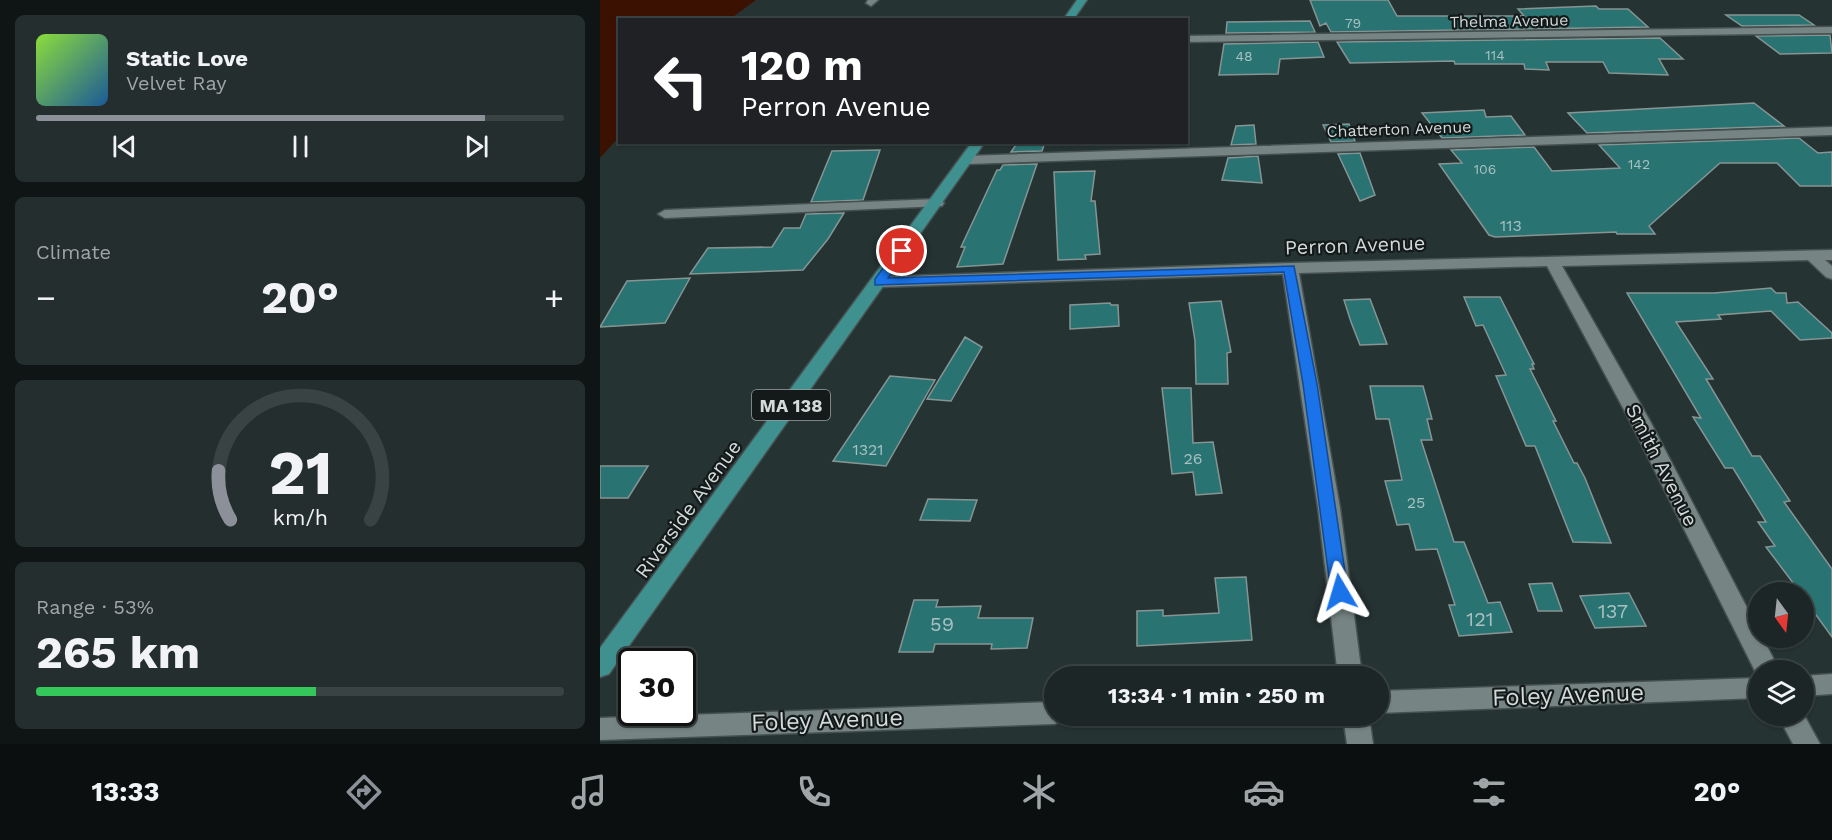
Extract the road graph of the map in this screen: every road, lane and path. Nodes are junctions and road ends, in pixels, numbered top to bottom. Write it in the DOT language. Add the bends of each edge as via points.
graph roads {
  1 [pos="1082,0"];
  2 [pos="1069,18"];
  3 [pos="1832,30"];
  4 [pos="1188,39"];
  5 [pos="1832,131"];
  6 [pos="979,144"];
  7 [pos="967,160"];
  8 [pos="937,202"];
  9 [pos="665,214"];
  10 [pos="1832,255"];
  11 [pos="1812,256"];
  12 [pos="1552,261"];
  13 [pos="1290,268"];
  14 [pos="1832,274"];
  15 [pos="879,282"];
  16 [pos="1762,660"];
  17 [pos="1349,666"];
  18 [pos="600,667"];
  19 [pos="1832,684"];
  20 [pos="1814,685"];
  21 [pos="1748,688"];
  22 [pos="1389,702"];
  23 [pos="1044,713"];
  24 [pos="1357,726"];
  25 [pos="1797,726"];
  26 [pos="600,729"];
  27 [pos="1359,744"];
  28 [pos="1807,744"];
  1 -- 2 [label="main road"];
  3 -- 4 [label="street, Thelma Avenue"];
  5 -- 7 [label="street, Chatterton Avenue"];
  6 -- 7 [label="main road, Riverside Avenue / MA 138"];
  7 -- 8 [label="main road, Riverside Avenue / MA 138"];
  8 -- 9 [label="street"];
  8 -- 15 [label="main road, Riverside Avenue / MA 138"];
  10 -- 11 [label="street, Perron Avenue"];
  11 -- 12 [label="street, Perron Avenue"];
  11 -- 14 [label="street"];
  12 -- 13 [label="street, Perron Avenue"];
  12 -- 16 [label="street, Smith Avenue" via="1640,421"];
  13 -- 15 [label="street, Perron Avenue"];
  13 -- 17 [label="street" via="1327,496"];
  15 -- 18 [label="main road, Riverside Avenue / MA 138"];
  19 -- 20 [label="street"];
  21 -- 22 [label="street, Foley Avenue"];
  23 -- 26 [label="street, Foley Avenue"];
  24 -- 27 [label="street"];
  25 -- 28 [label="street"];
}
